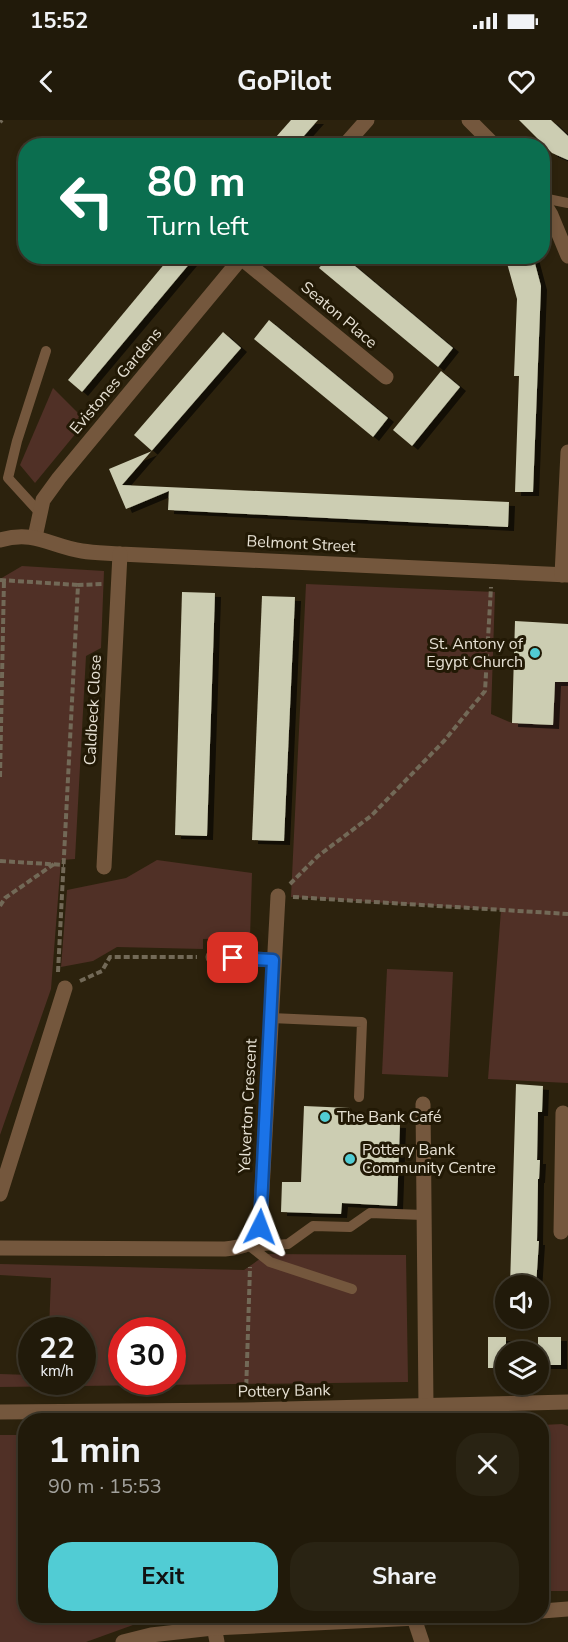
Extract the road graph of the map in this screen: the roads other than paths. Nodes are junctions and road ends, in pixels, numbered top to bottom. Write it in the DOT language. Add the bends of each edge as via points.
graph roads {
  1 [pos="367,120"];
  2 [pos="469,120"];
  3 [pos="351,138"];
  4 [pos="487,138"];
  5 [pos="550,201"];
  6 [pos="568,203"];
  7 [pos="550,213"];
  8 [pos="568,256"];
  9 [pos="236,264"];
  10 [pos="250,264"];
  11 [pos="46,351"];
  12 [pos="386,377"];
  13 [pos="568,452"];
  14 [pos="40,513"];
  15 [pos="35,537"];
  16 [pos="0,540"];
  17 [pos="120,554"];
  18 [pos="565,575"];
  19 [pos="104,867"];
  20 [pos="278,896"];
  21 [pos="213,957"];
  22 [pos="273,960"];
  23 [pos="65,988"];
  24 [pos="271,1018"];
  25 [pos="359,1097"];
  26 [pos="423,1104"];
  27 [pos="563,1113"];
  28 [pos="565,1167"];
  29 [pos="0,1194"];
  30 [pos="423,1215"];
  31 [pos="561,1232"];
  32 [pos="250,1246"];
  33 [pos="0,1248"];
  34 [pos="352,1289"];
  35 [pos="568,1402"];
  36 [pos="426,1406"];
  37 [pos="0,1412"];
  38 [pos="63,1413"];
  39 [pos="211,1413"];
  40 [pos="568,1609"];
  41 [pos="549,1610"];
  42 [pos="323,1623"];
  43 [pos="416,1623"];
  44 [pos="214,1629"];
  45 [pos="123,1642"];
  46 [pos="422,1642"];
  1 -- 3 [label="street"];
  2 -- 4 [label="street"];
  5 -- 6 [label="lane"];
  7 -- 8 [label="street"];
  9 -- 14 [label="street, Evistones Gardens" via="58,478 43,500"];
  10 -- 12 [label="street, Seaton Place"];
  11 -- 14 [label="lane" via="8,478"];
  13 -- 18 [label="street"];
  14 -- 15 [label="street, Evistones Gardens"];
  15 -- 16 [label="street"];
  15 -- 17 [label="street, Belmont Street" via="82,552"];
  17 -- 18 [label="street, Belmont Street"];
  17 -- 19 [label="street, Caldbeck Close"];
  20 -- 22 [label="street, Yelverton Crescent"];
  21 -- 22 [label="street"];
  22 -- 24 [label="street, Yelverton Crescent"];
  23 -- 29 [label="street"];
  24 -- 25 [label="lane" via="362,1022"];
  24 -- 32 [label="street, Yelverton Crescent" via="260,1227"];
  26 -- 30 [label="street"];
  27 -- 28 [label="street"];
  28 -- 31 [label="street"];
  30 -- 32 [label="lane" via="370,1213 350,1227 313,1226 288,1244"];
  30 -- 36 [label="street"];
  32 -- 33 [label="street"];
  32 -- 34 [label="lane" via="270,1262"];
  35 -- 36 [label="street, Pottery Bank"];
  36 -- 39 [label="street, Pottery Bank"];
  37 -- 38 [label="street, Pottery Bank"];
  40 -- 41 [label="street"];
  42 -- 44 [label="street"];
  43 -- 46 [label="street"];
  44 -- 45 [label="street"];
}
